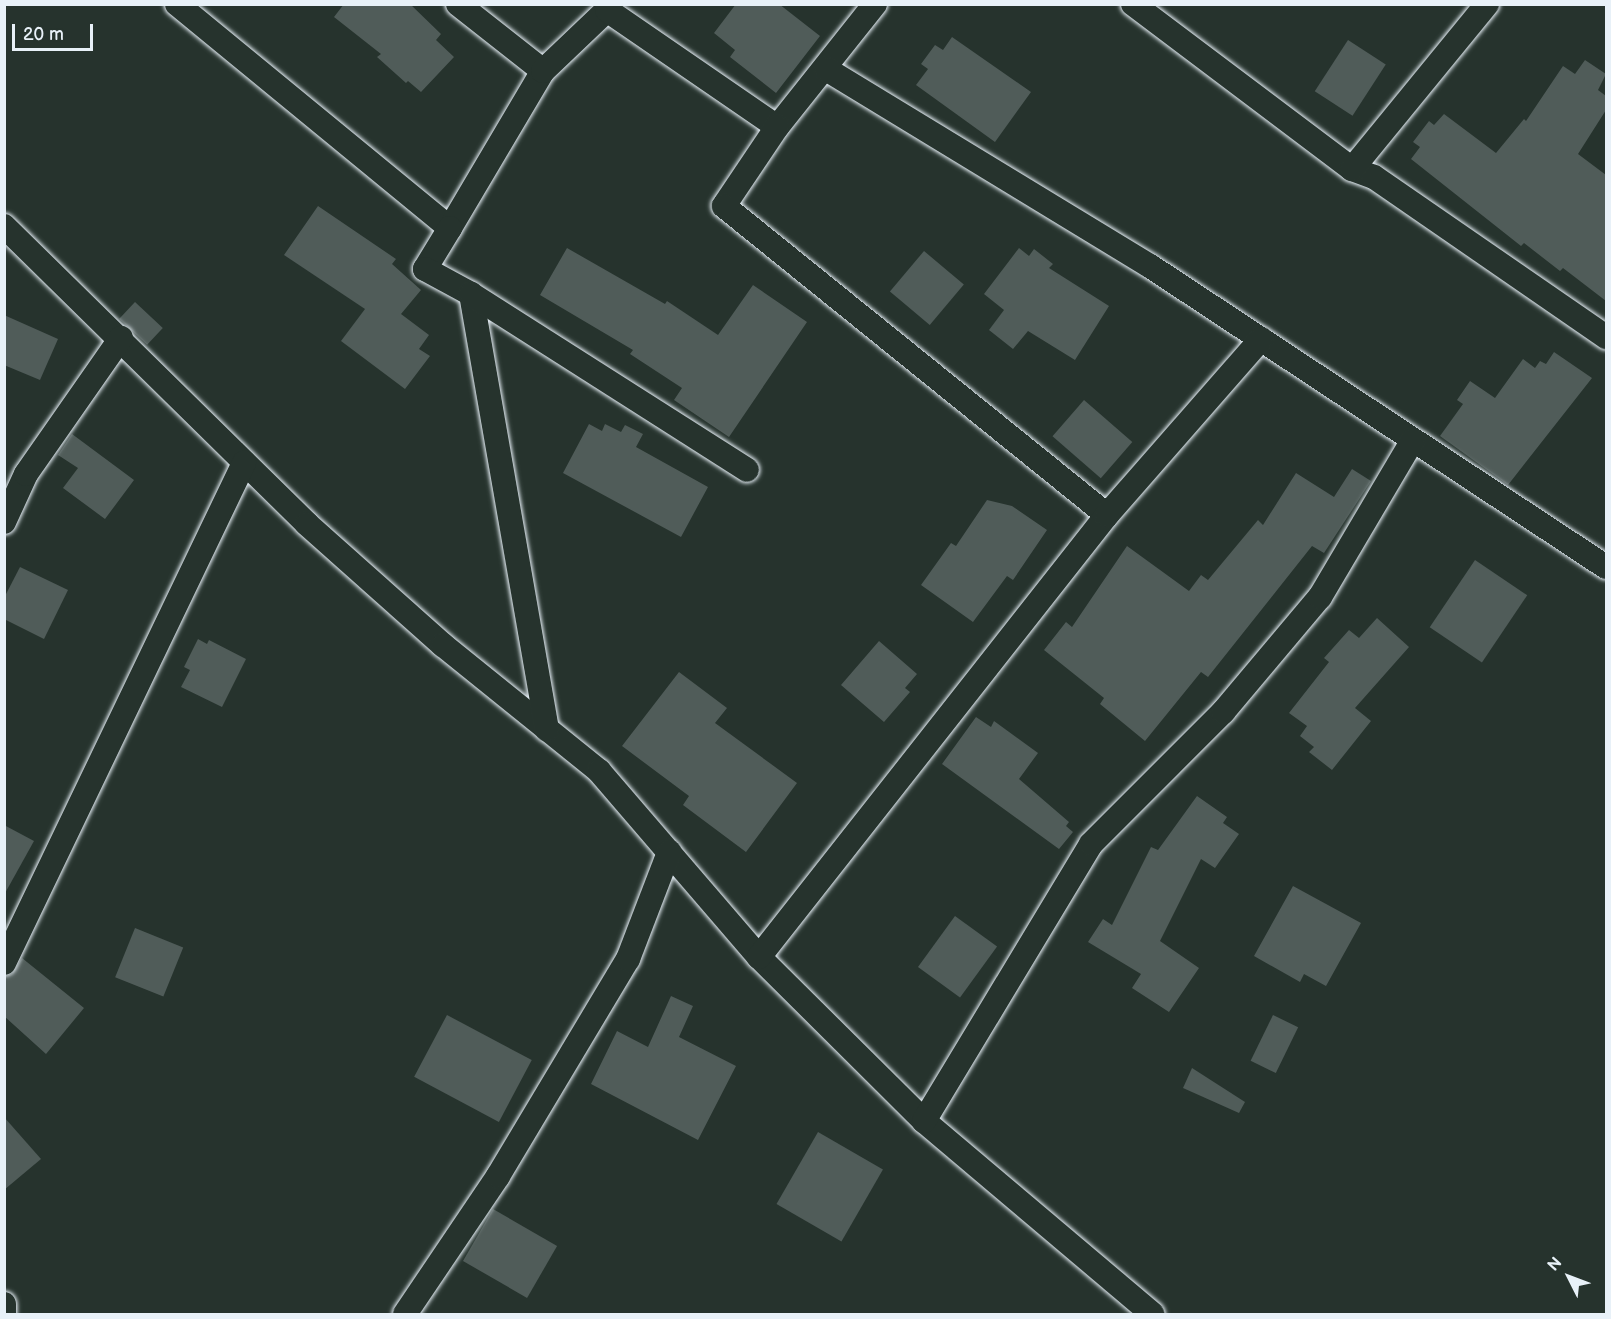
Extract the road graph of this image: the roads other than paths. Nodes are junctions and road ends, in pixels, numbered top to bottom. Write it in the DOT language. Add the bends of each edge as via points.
graph roads {
  1 [pos="177,4"];
  2 [pos="458,4"];
  3 [pos="875,4"];
  4 [pos="1133,4"];
  5 [pos="1487,4"];
  6 [pos="610,7"];
  7 [pos="826,69"];
  8 [pos="543,71"];
  9 [pos="777,127"];
  10 [pos="1352,169"];
  11 [pos="4,226"];
  12 [pos="450,228"];
  13 [pos="471,294"];
  14 [pos="1606,337"];
  15 [pos="121,338"];
  16 [pos="1261,339"];
  17 [pos="1413,440"];
  18 [pos="244,463"];
  19 [pos="747,470"];
  20 [pos="1107,515"];
  21 [pos="4,522"];
  22 [pos="1606,567"];
  23 [pos="547,729"];
  24 [pos="669,852"];
  25 [pos="759,957"];
  26 [pos="4,963"];
  27 [pos="924,1121"];
  28 [pos="4,1304"];
  29 [pos="4,1313"];
  30 [pos="405,1314"];
  31 [pos="1152,1314"];
  1 -- 12 [label="street"];
  2 -- 8 [label="street"];
  3 -- 7 [label="street"];
  4 -- 10 [label="street"];
  5 -- 10 [label="street"];
  6 -- 8 [label="street"];
  6 -- 9 [label="street"];
  7 -- 9 [label="street"];
  7 -- 16 [label="street" via="1150,266"];
  8 -- 12 [label="street"];
  9 -- 20 [label="street" via="724,206"];
  10 -- 14 [label="street" via="1374,177"];
  11 -- 15 [label="street"];
  12 -- 13 [label="street" via="424,269"];
  13 -- 19 [label="street"];
  13 -- 23 [label="street"];
  15 -- 18 [label="street"];
  15 -- 21 [label="street" via="26,474"];
  16 -- 17 [label="street"];
  16 -- 20 [label="street" via="1203,401 1147,474"];
  17 -- 22 [label="street"];
  17 -- 27 [label="street" via="1320,597 1223,712 1091,844"];
  18 -- 23 [label="street" via="443,645"];
  18 -- 26 [label="street"];
  20 -- 25 [label="street"];
  23 -- 24 [label="street" via="599,771"];
  24 -- 25 [label="street"];
  24 -- 30 [label="street" via="628,958 498,1176"];
  25 -- 27 [label="street"];
  27 -- 31 [label="street"];
  28 -- 29 [label="street"];
}
